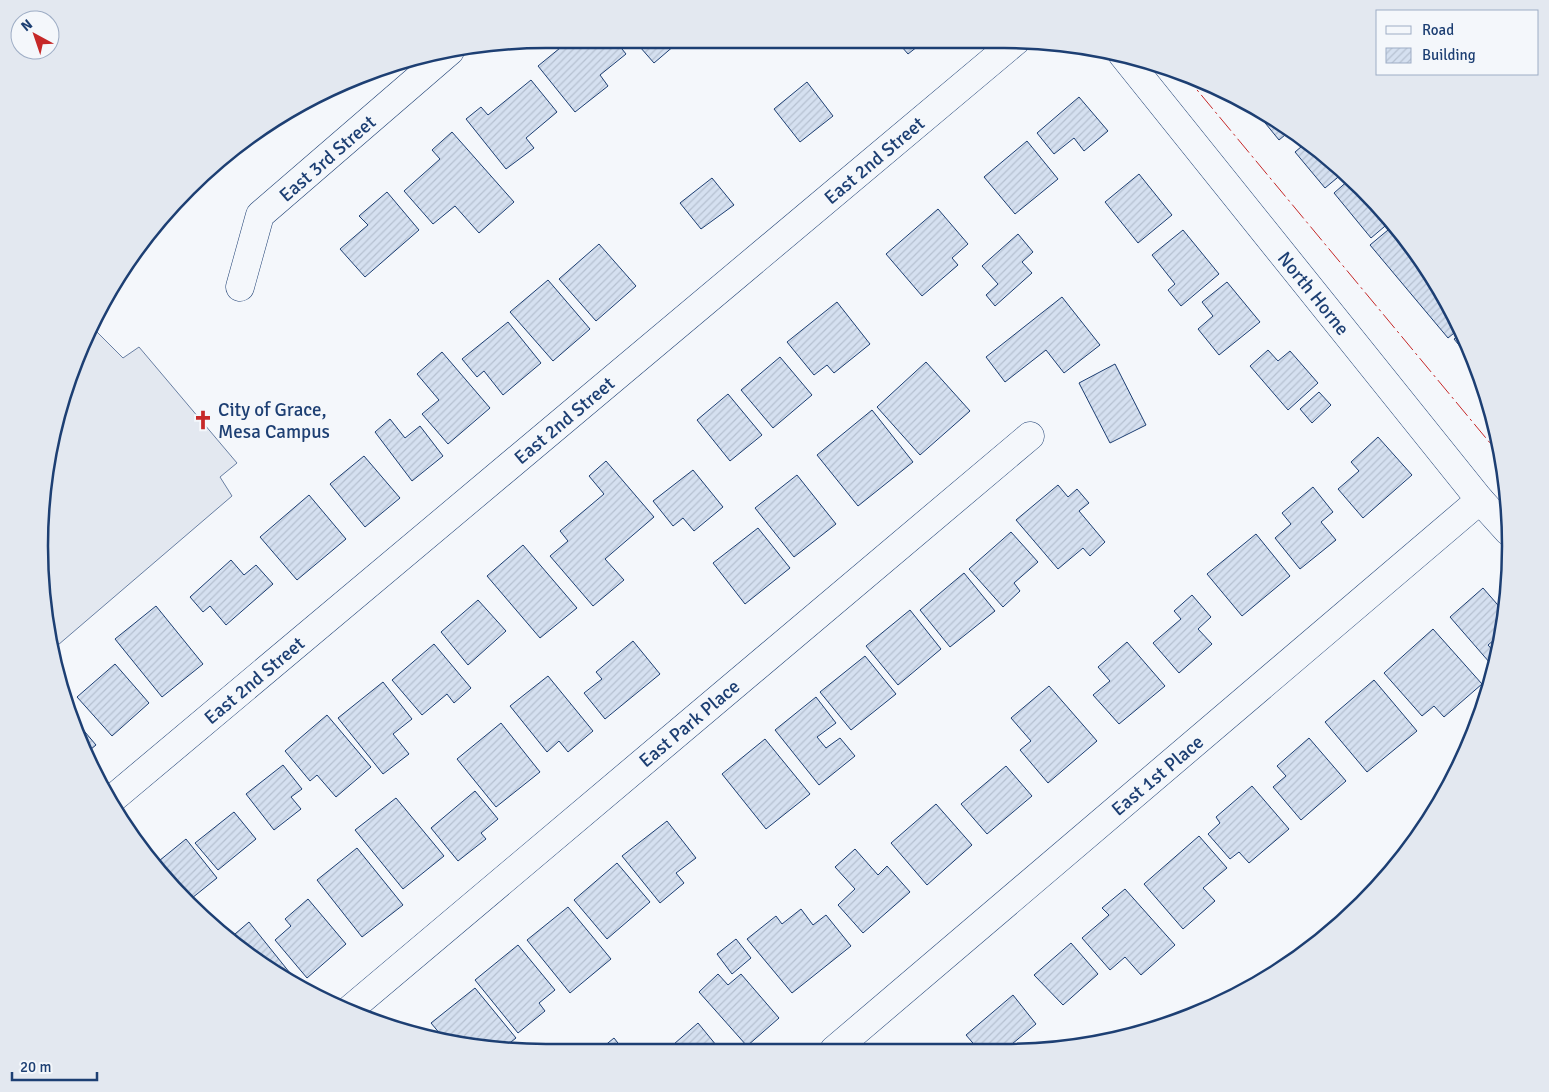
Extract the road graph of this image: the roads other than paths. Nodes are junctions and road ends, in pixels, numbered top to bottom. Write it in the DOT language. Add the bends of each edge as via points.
graph roads {
  1 [pos="1007,48"];
  2 [pos="443,58"];
  3 [pos="1130,63"];
  4 [pos="240,287"];
  5 [pos="1030,436"];
  6 [pos="1480,500"];
  7 [pos="1501,523"];
  8 [pos="115,797"];
  9 [pos="354,1006"];
  10 [pos="841,1044"];
  1 -- 8 [label="street, East 2nd Street"];
  2 -- 4 [label="street, East 3rd Street" via="260,215"];
  3 -- 6 [label="street, North Horne"];
  5 -- 9 [label="street, East Park Place"];
  6 -- 7 [label="street, North Horne"];
  6 -- 10 [label="street, East 1st Place"];
}
